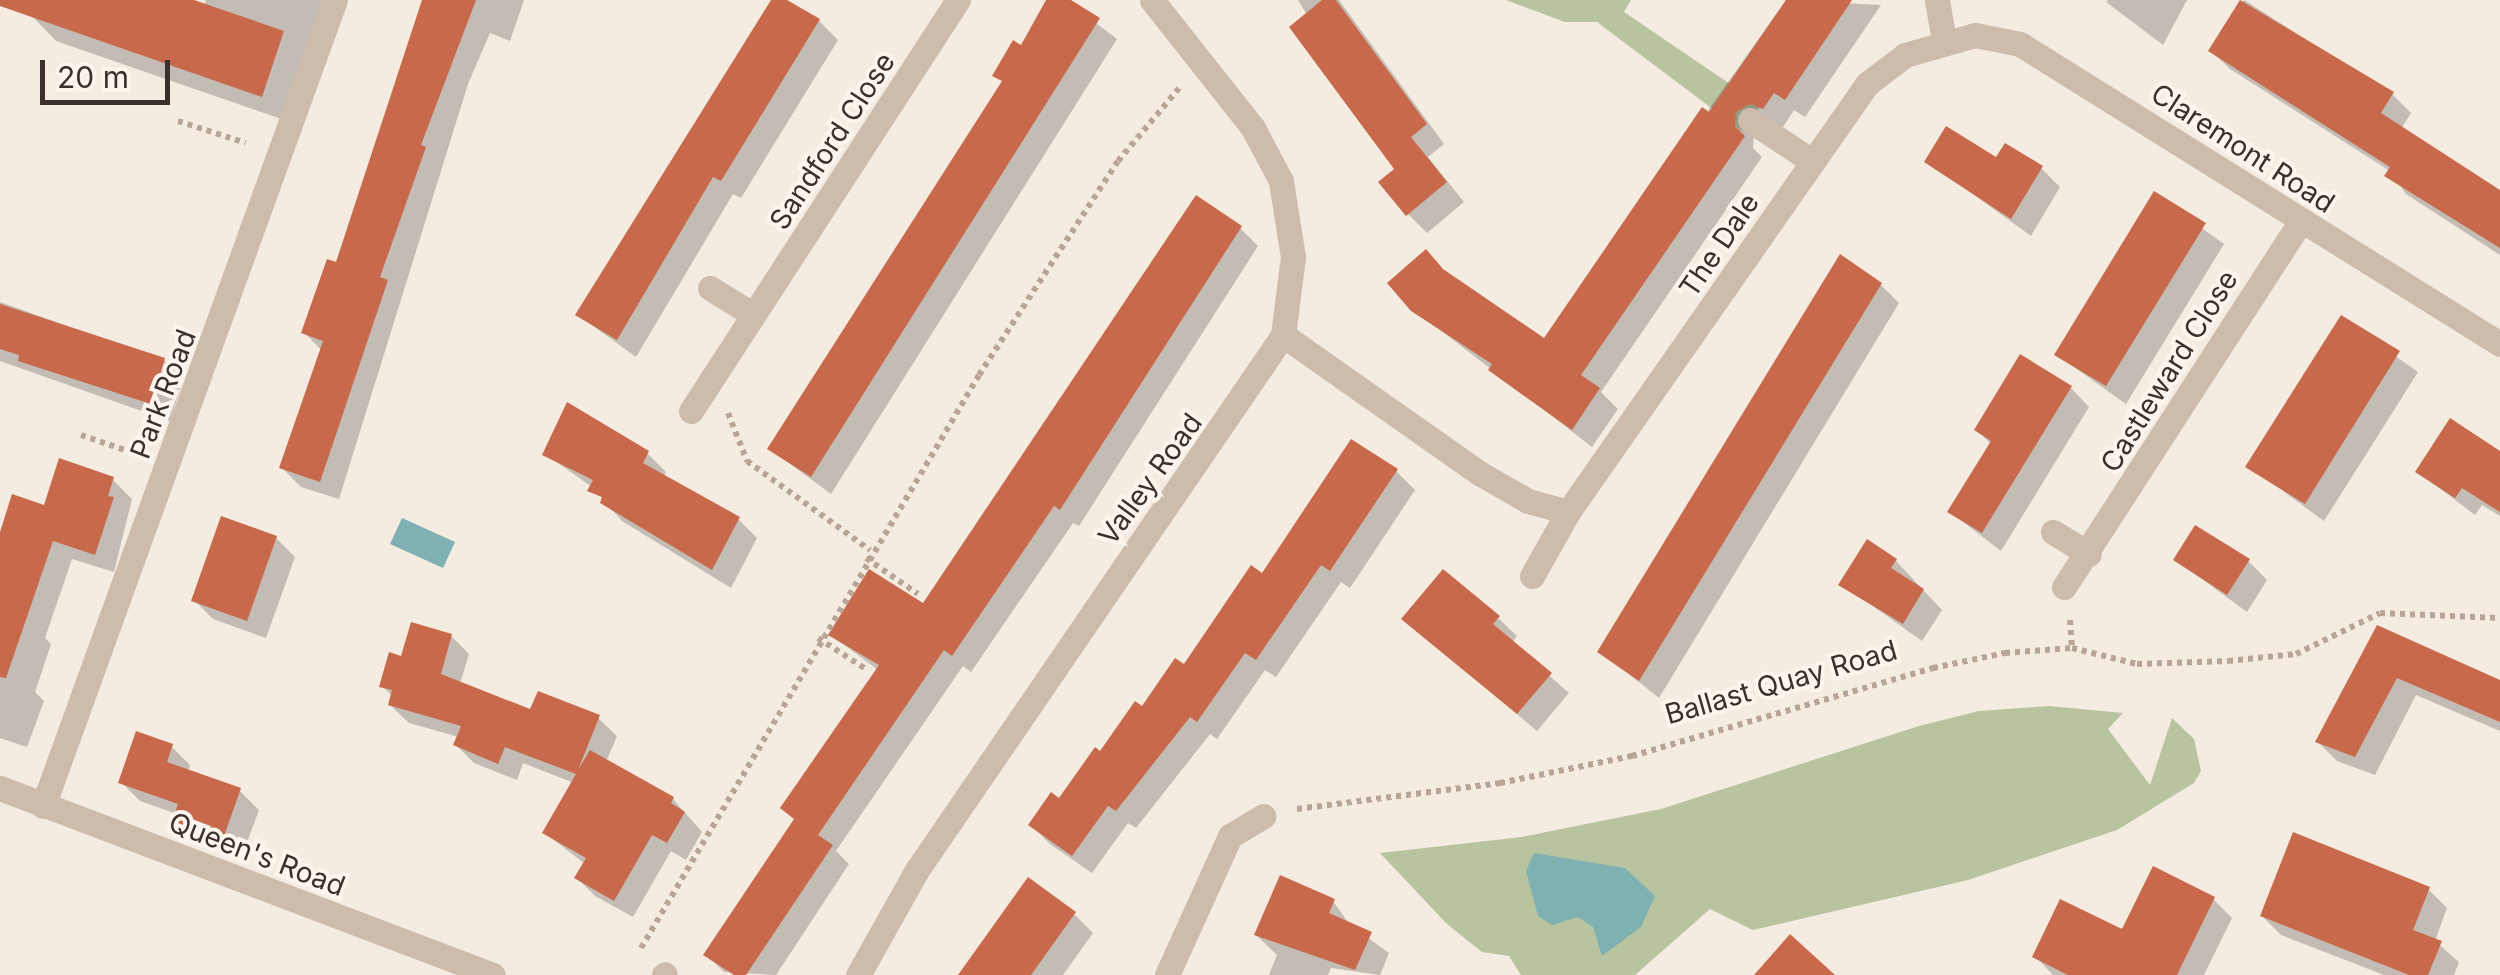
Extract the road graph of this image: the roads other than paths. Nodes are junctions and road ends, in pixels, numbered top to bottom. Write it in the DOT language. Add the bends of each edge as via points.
graph roads {
  1 [pos="335,0"];
  2 [pos="958,0"];
  3 [pos="1152,0"];
  4 [pos="1937,0"];
  5 [pos="1944,42"];
  6 [pos="1750,120"];
  7 [pos="1810,160"];
  8 [pos="2300,220"];
  9 [pos="710,288"];
  10 [pos="752,314"];
  11 [pos="1283,334"];
  12 [pos="2500,344"];
  13 [pos="697,403"];
  14 [pos="1568,512"];
  15 [pos="2052,532"];
  16 [pos="2089,554"];
  17 [pos="1532,576"];
  18 [pos="2064,587"];
  19 [pos="0,788"];
  20 [pos="44,806"];
  21 [pos="1263,816"];
  22 [pos="493,975"];
  23 [pos="858,975"];
  24 [pos="1167,975"];
  1 -- 20 [label="street, Park Road"];
  2 -- 10 [label="street, Sandford Close"];
  3 -- 11 [label="street, Valley Road" via="1253,128 1281,182 1294,258"];
  4 -- 5 [label="street"];
  5 -- 7 [label="street, The Dale" via="1905,54 1867,84"];
  5 -- 8 [label="street, Claremont Road" via="1975,36 2020,44"];
  6 -- 7 [label="street"];
  7 -- 14 [label="street, The Dale"];
  8 -- 12 [label="street, Claremont Road"];
  8 -- 16 [label="street, Castleward Close"];
  9 -- 10 [label="street"];
  10 -- 13 [label="street, Sandford Close"];
  11 -- 14 [label="street" via="1482,474 1528,501"];
  11 -- 23 [label="street, Valley Road" via="916,870"];
  14 -- 17 [label="street, The Dale"];
  15 -- 16 [label="street"];
  16 -- 18 [label="street, Castleward Close"];
  19 -- 20 [label="street, Queen's Road"];
  20 -- 22 [label="street, Queen's Road"];
  21 -- 24 [label="street" via="1230,836"];
}
